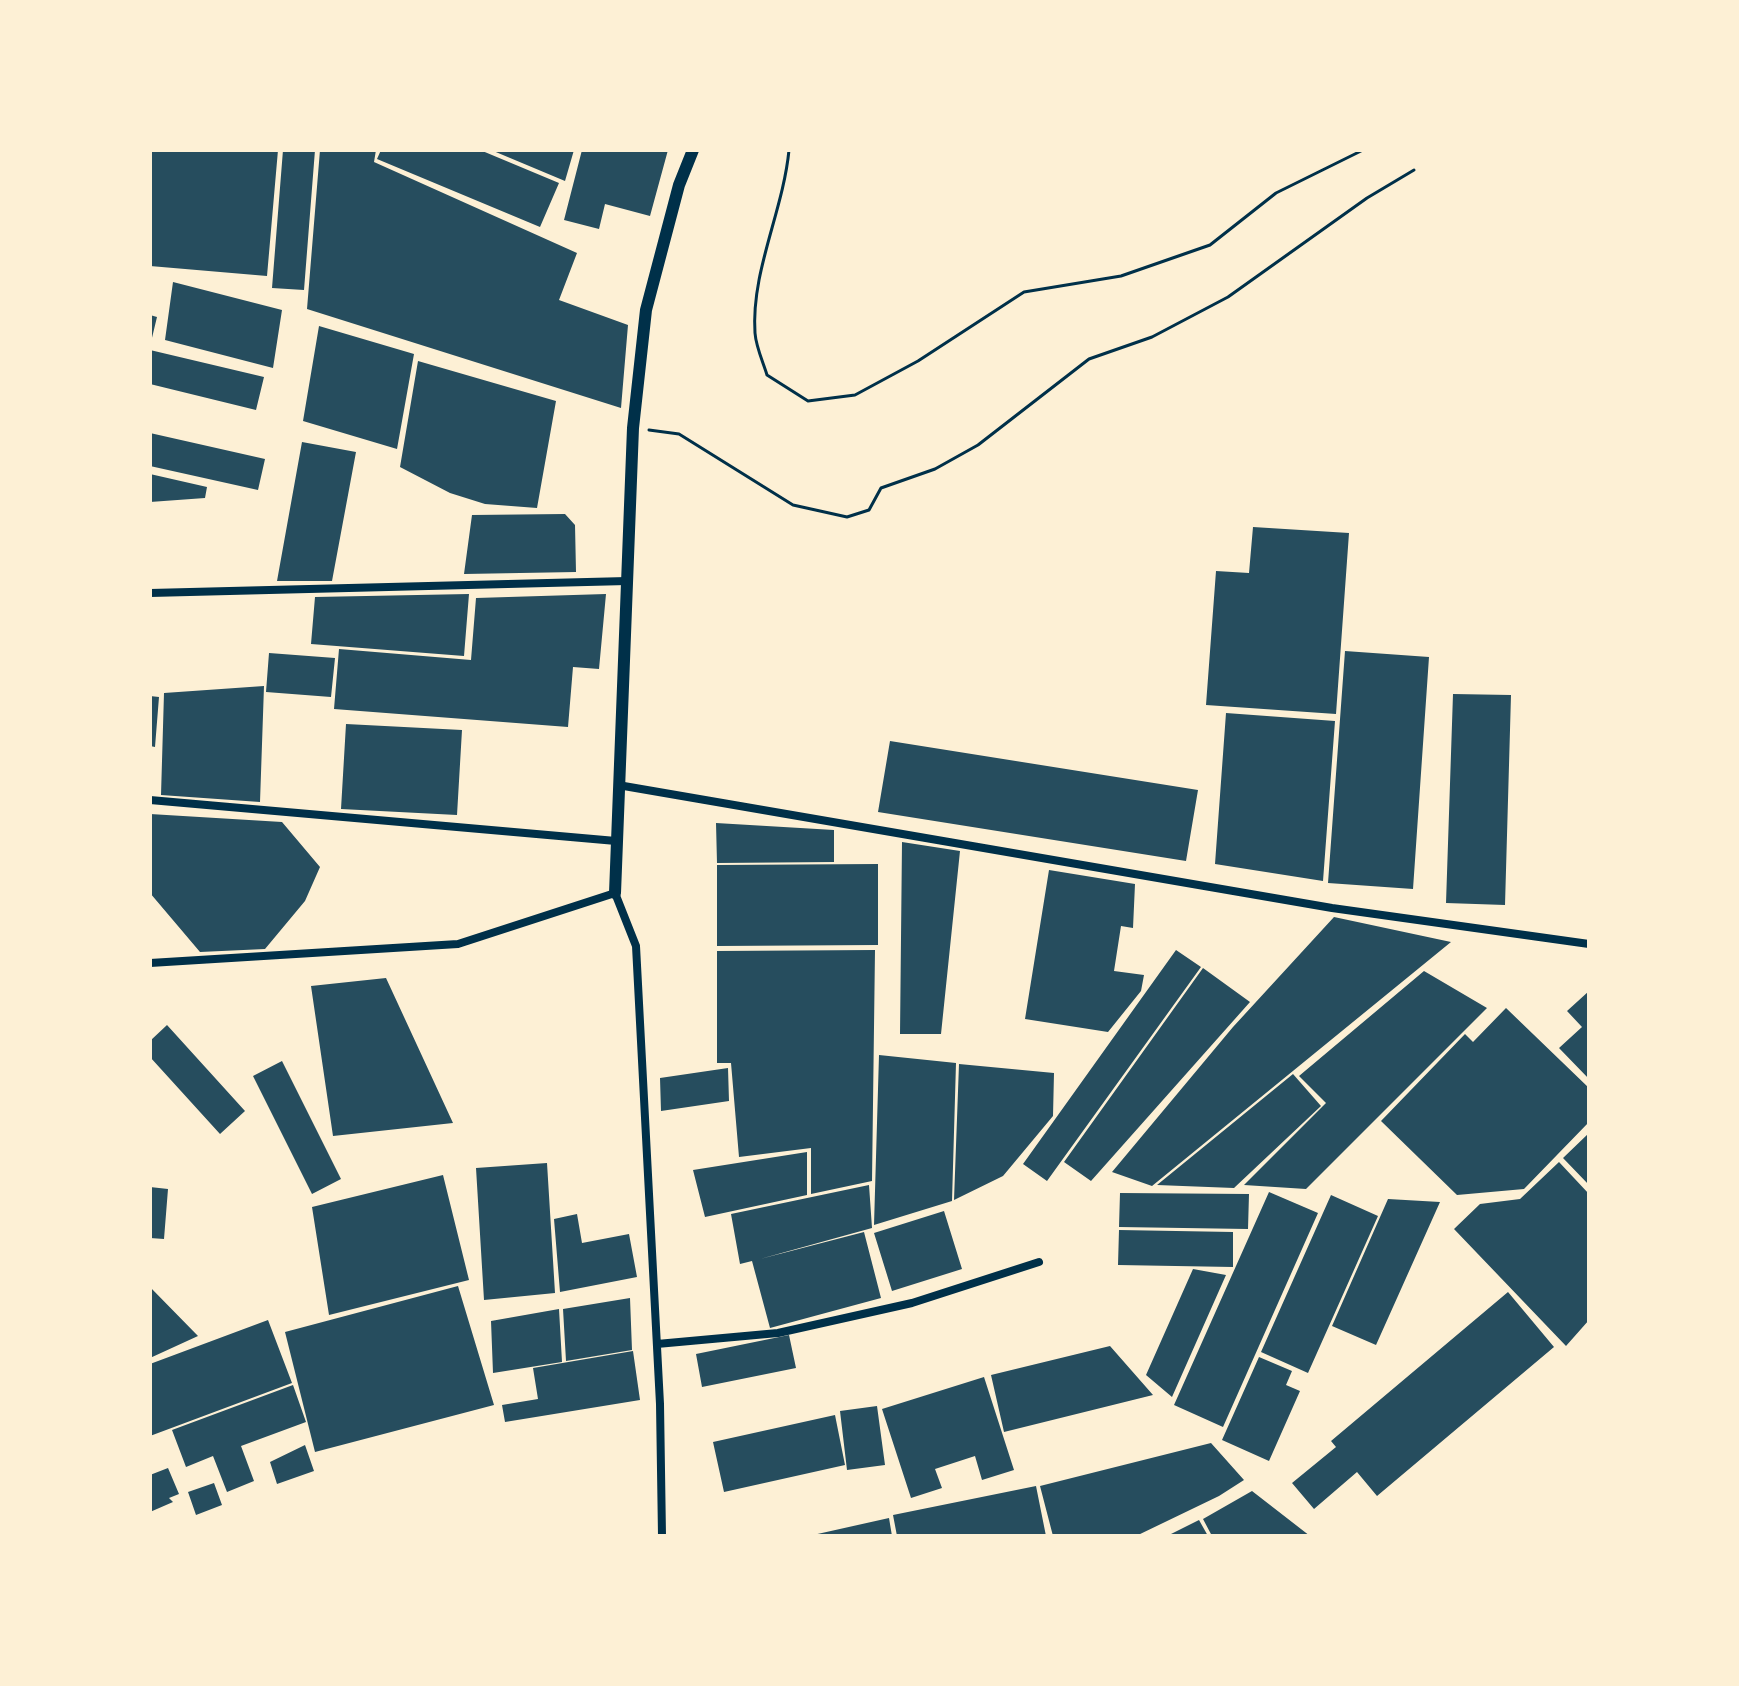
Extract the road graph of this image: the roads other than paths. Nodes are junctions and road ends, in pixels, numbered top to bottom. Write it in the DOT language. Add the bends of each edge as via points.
graph roads {
  1 [pos="693,150"];
  2 [pos="627,581"];
  3 [pos="150,593"];
  4 [pos="617,785"];
  5 [pos="150,800"];
  6 [pos="616,841"];
  7 [pos="615,893"];
  8 [pos="1589,944"];
  9 [pos="150,963"];
  10 [pos="1039,1262"];
  11 [pos="657,1344"];
  12 [pos="662,1536"];
  1 -- 2 [label="street" via="646,310 633,428"];
  2 -- 3 [label="street"];
  2 -- 4 [label="street"];
  4 -- 6 [label="street"];
  4 -- 8 [label="street" via="1332,908"];
  5 -- 6 [label="street"];
  6 -- 7 [label="street"];
  7 -- 9 [label="street" via="458,944"];
  7 -- 11 [label="street" via="636,946"];
  10 -- 11 [label="street" via="912,1303 778,1333"];
  11 -- 12 [label="street"];
}
